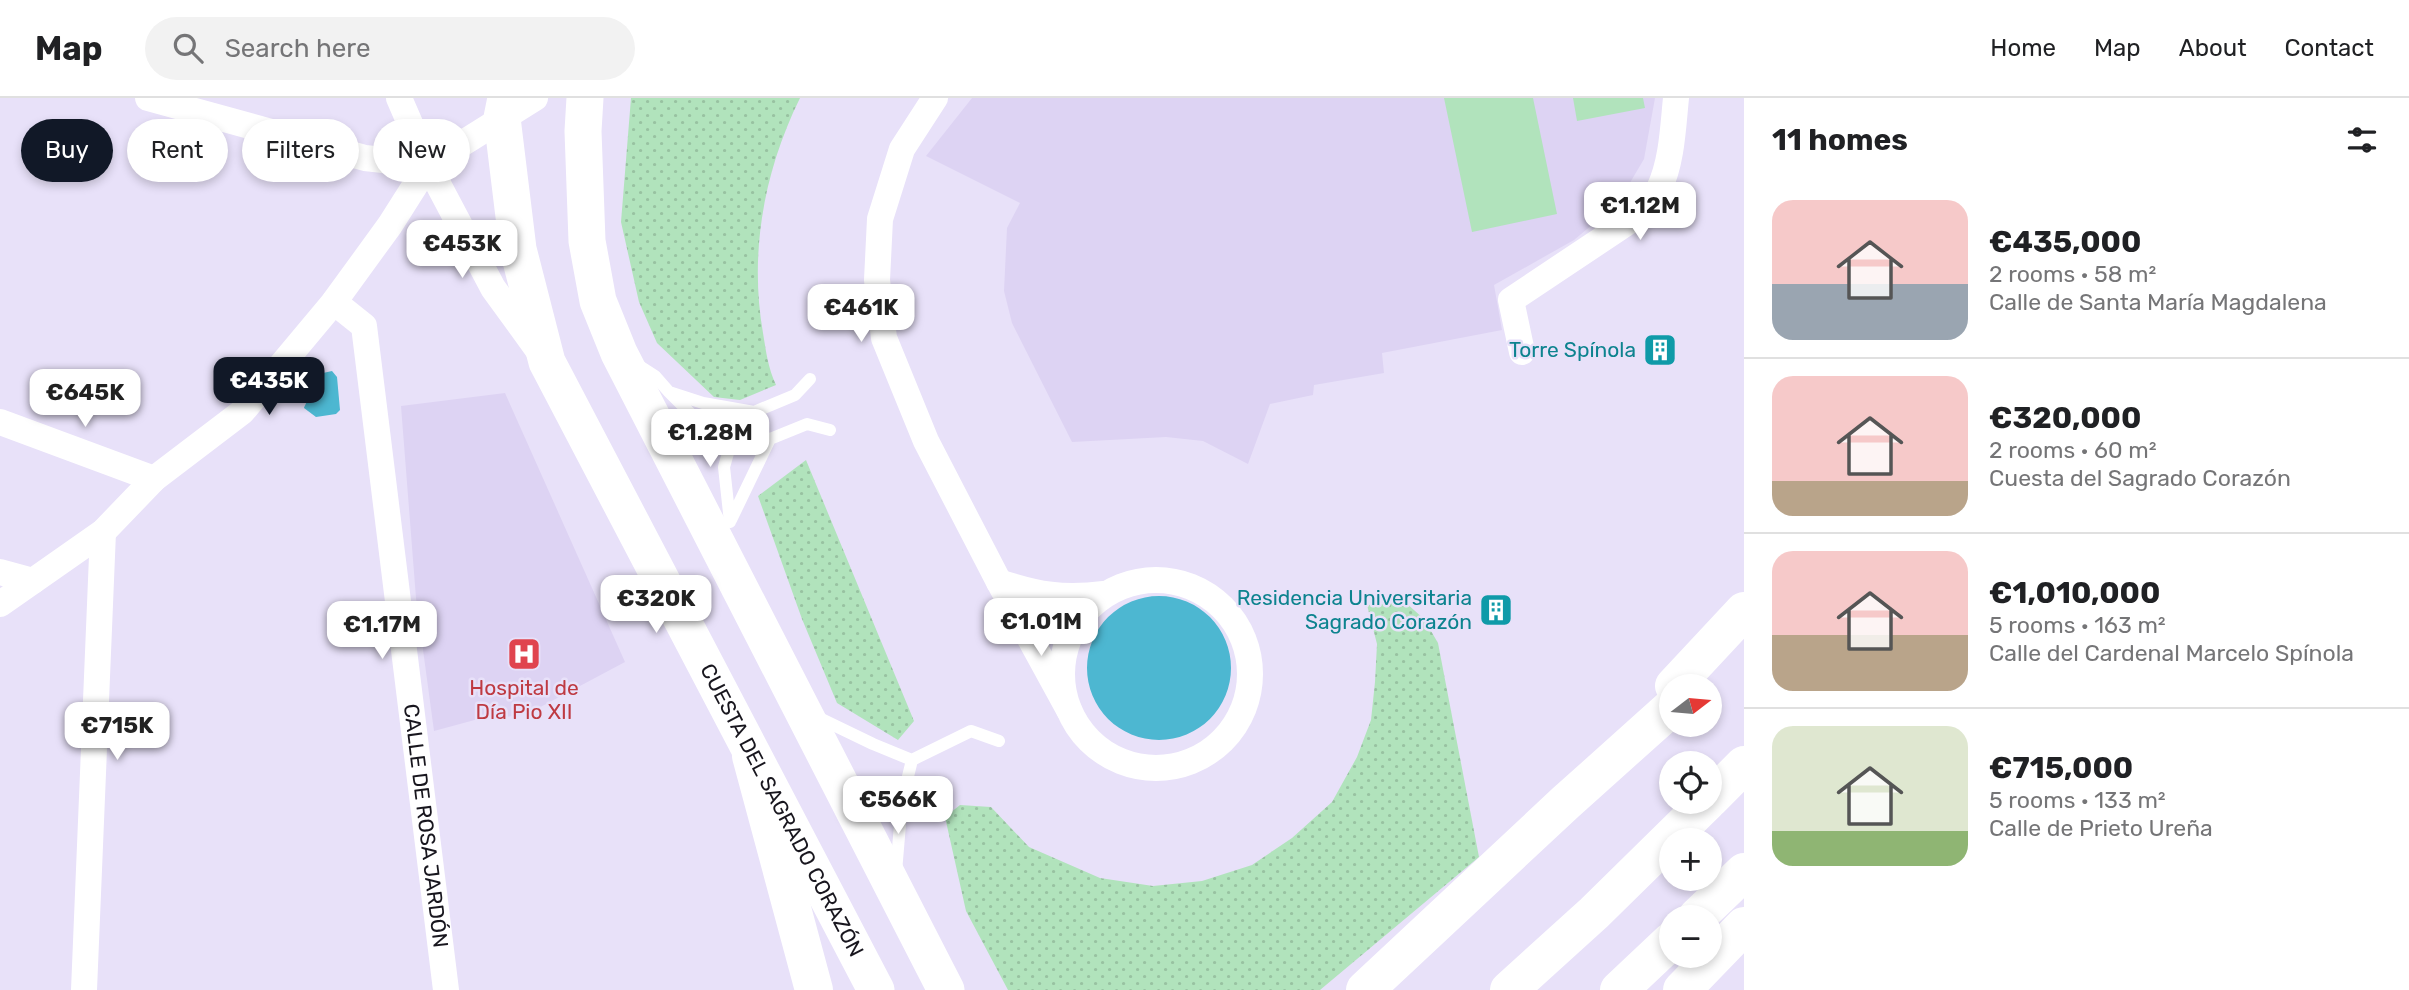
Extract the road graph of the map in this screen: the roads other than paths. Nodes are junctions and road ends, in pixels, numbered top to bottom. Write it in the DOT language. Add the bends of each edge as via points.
graph roads {
  1 [pos="148,98"];
  2 [pos="399,98"];
  3 [pos="535,98"];
  4 [pos="585,98"];
  5 [pos="935,98"];
  6 [pos="1676,98"];
  7 [pos="504,108"];
  8 [pos="408,119"];
  9 [pos="470,134"];
  10 [pos="373,159"];
  11 [pos="417,182"];
  12 [pos="437,182"];
  13 [pos="334,302"];
  14 [pos="1522,352"];
  15 [pos="619,353"];
  16 [pos="547,362"];
  17 [pos="810,379"];
  18 [pos="669,392"];
  19 [pos="754,412"];
  20 [pos="0,422"];
  21 [pos="830,430"];
  22 [pos="736,435"];
  23 [pos="770,439"];
  24 [pos="154,479"];
  25 [pos="103,532"];
  26 [pos="726,539"];
  27 [pos="0,572"];
  28 [pos="33,581"];
  29 [pos="999,582"];
  30 [pos="1104,594"];
  31 [pos="0,604"];
  32 [pos="1744,611"];
  33 [pos="1744,643"];
  34 [pos="1686,674"];
  35 [pos="1709,674"];
  36 [pos="1659,703"];
  37 [pos="799,708"];
  38 [pos="1069,710"];
  39 [pos="1659,719"];
  40 [pos="999,741"];
  41 [pos="751,756"];
  42 [pos="912,760"];
  43 [pos="1744,765"];
  44 [pos="1722,786"];
  45 [pos="1565,803"];
  46 [pos="1694,814"];
  47 [pos="1744,872"];
  48 [pos="894,893"];
  49 [pos="1710,905"];
  50 [pos="1744,926"];
  51 [pos="1659,952"];
  52 [pos="84,990"];
  53 [pos="446,990"];
  54 [pos="814,990"];
  55 [pos="876,990"];
  56 [pos="946,990"];
  57 [pos="1365,990"];
  58 [pos="1509,990"];
  59 [pos="1619,990"];
  60 [pos="1682,990"];
  1 -- 10 [label="street"];
  2 -- 8 [label="street"];
  3 -- 7 [label="street"];
  4 -- 15 [label="main road" via="587,241 598,301"];
  5 -- 29 [label="street" via="902,149 880,219 877,281 884,338 926,441"];
  6 -- 14 [label="street" via="1668,161 1659,190 1648,204 1510,300"];
  7 -- 9 [label="street"];
  7 -- 16 [label="main road, CUESTA DEL SAGRADO CORAZÓN" via="518,249"];
  11 -- 13 [label="street"];
  12 -- 16 [label="street" via="493,288"];
  13 -- 24 [label="street" via="242,412"];
  13 -- 53 [label="street, CALLE DE ROSA JARDÓN" via="364,326"];
  15 -- 18 [label="lane" via="655,376"];
  15 -- 26 [label="main road"];
  16 -- 41 [label="main road, CUESTA DEL SAGRADO CORAZÓN"];
  17 -- 19 [label="lane" via="795,395"];
  18 -- 19 [label="lane"];
  18 -- 22 [label="lane" via="707,430"];
  19 -- 22 [label="lane"];
  20 -- 24 [label="street"];
  21 -- 23 [label="lane" via="807,424"];
  22 -- 23 [label="lane"];
  22 -- 26 [label="lane" via="724,467"];
  23 -- 26 [label="lane"];
  24 -- 25 [label="street"];
  25 -- 28 [label="street"];
  25 -- 52 [label="street"];
  26 -- 37 [label="main road"];
  27 -- 28 [label="street"];
  28 -- 31 [label="street"];
  29 -- 30 [label="street" via="1041,595"];
  29 -- 38 [label="street"];
  30 -- 38 [label="street" via="1081,617 1066,646 1062,679"];
  30 -- 38 [label="street" via="1132,582 1163,579 1193,586 1219,603 1238,627 1249,656 1250,686 1241,716 1223,741 1198,759 1169,768 1138,767 1110,756 1086,736"];
  32 -- 34 [label="highway"];
  33 -- 35 [label="highway"];
  36 -- 45 [label="highway"];
  37 -- 42 [label="lane"];
  37 -- 48 [label="main road"];
  39 -- 45 [label="highway"];
  40 -- 42 [label="lane" via="971,732"];
  41 -- 54 [label="highway"];
  41 -- 55 [label="main road, CUESTA DEL SAGRADO CORAZÓN"];
  42 -- 48 [label="lane" via="902,801"];
  43 -- 44 [label="highway"];
  45 -- 57 [label="highway"];
  46 -- 58 [label="highway"];
  47 -- 49 [label="highway"];
  48 -- 56 [label="main road"];
  50 -- 60 [label="highway"];
  51 -- 59 [label="highway"];
}
